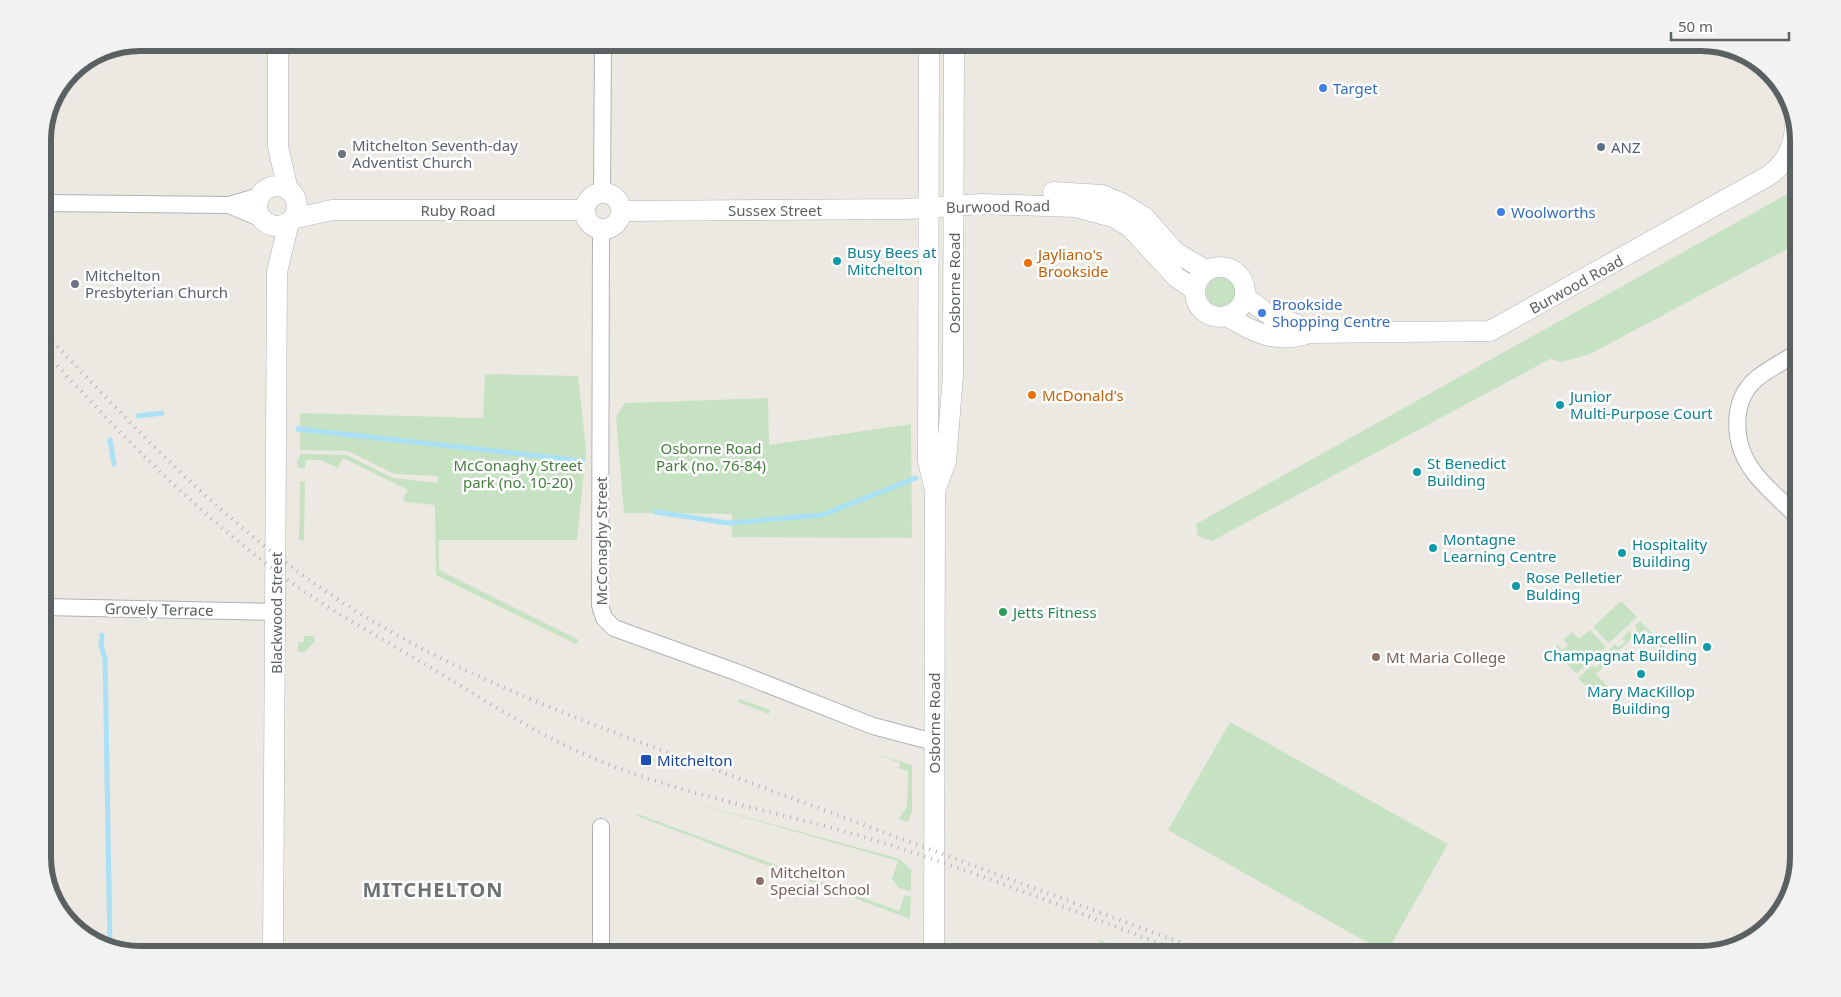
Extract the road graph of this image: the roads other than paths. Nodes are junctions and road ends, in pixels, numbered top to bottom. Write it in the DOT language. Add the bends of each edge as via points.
graph roads {
  1 [pos="278,51"];
  2 [pos="602,51"];
  3 [pos="929,51"];
  4 [pos="954,51"];
  5 [pos="278,148"];
  6 [pos="1790,151"];
  7 [pos="291,192"];
  8 [pos="262,193"];
  9 [pos="602,193"];
  10 [pos="954,202"];
  11 [pos="51,203"];
  12 [pos="229,205"];
  13 [pos="928,207"];
  14 [pos="332,210"];
  15 [pos="584,210"];
  16 [pos="622,211"];
  17 [pos="262,220"];
  18 [pos="291,221"];
  19 [pos="601,230"];
  20 [pos="1206,270"];
  21 [pos="277,272"];
  22 [pos="1194,289"];
  23 [pos="1245,297"];
  24 [pos="1227,316"];
  25 [pos="1309,333"];
  26 [pos="1790,357"];
  27 [pos="935,491"];
  28 [pos="1790,509"];
  29 [pos="51,608"];
  30 [pos="275,612"];
  31 [pos="934,742"];
  32 [pos="601,827"];
  33 [pos="273,946"];
  34 [pos="601,946"];
  35 [pos="934,946"];
  1 -- 5 [label="street"];
  2 -- 9 [label="street"];
  3 -- 13 [label="street, Osborne Road"];
  4 -- 10 [label="street, Osborne Road"];
  5 -- 7 [label="street"];
  5 -- 8 [label="street"];
  6 -- 25 [label="street, Burwood Road" via="1768,176 1490,331"];
  7 -- 8 [label="street" via="276,186"];
  7 -- 14 [label="street, Ruby Road"];
  7 -- 18 [label="street" via="297,207"];
  8 -- 12 [label="street"];
  8 -- 17 [label="street" via="257,207"];
  9 -- 15 [label="street" via="592,197"];
  9 -- 16 [label="street" via="615,198"];
  10 -- 13 [label="street, Burwood Road"];
  10 -- 20 [label="street, Burwood Road" via="992,192 1102,195 1144,216 1176,252"];
  10 -- 22 [label="street, Burwood Road" via="1063,205 1113,217 1138,233 1176,277"];
  10 -- 27 [label="street, Osborne Road" via="953,376 946,461"];
  11 -- 12 [label="street"];
  12 -- 17 [label="street"];
  13 -- 16 [label="street, Sussex Street"];
  13 -- 27 [label="street, Osborne Road" via="928,460"];
  14 -- 15 [label="street, Ruby Road"];
  14 -- 18 [label="street, Ruby Road"];
  15 -- 19 [label="street" via="590,225"];
  16 -- 19 [label="street" via="617,223"];
  17 -- 18 [label="street" via="276,226"];
  17 -- 21 [label="street, Blackwood Street"];
  18 -- 21 [label="street, Blackwood Street"];
  19 -- 31 [label="street, McConaghy Street" via="600,605 604,618 614,628 633,636 873,726"];
  20 -- 22 [label="street"];
  20 -- 23 [label="street" via="1220,266 1234,271 1244,282"];
  21 -- 30 [label="street, Blackwood Street"];
  22 -- 24 [label="street" via="1196,301 1204,312 1211,316"];
  23 -- 24 [label="street" via="1235,312"];
  23 -- 25 [label="street, Burwood Road" via="1271,316 1296,324"];
  24 -- 25 [label="street, Burwood Road" via="1239,324 1275,337 1294,338"];
  26 -- 28 [label="street" via="1756,380 1742,398 1737,433 1742,451 1753,470"];
  27 -- 31 [label="street, Osborne Road"];
  29 -- 30 [label="street, Grovely Terrace"];
  30 -- 33 [label="street, Blackwood Street"];
  31 -- 35 [label="street, Osborne Road"];
  32 -- 34 [label="street"];
}
